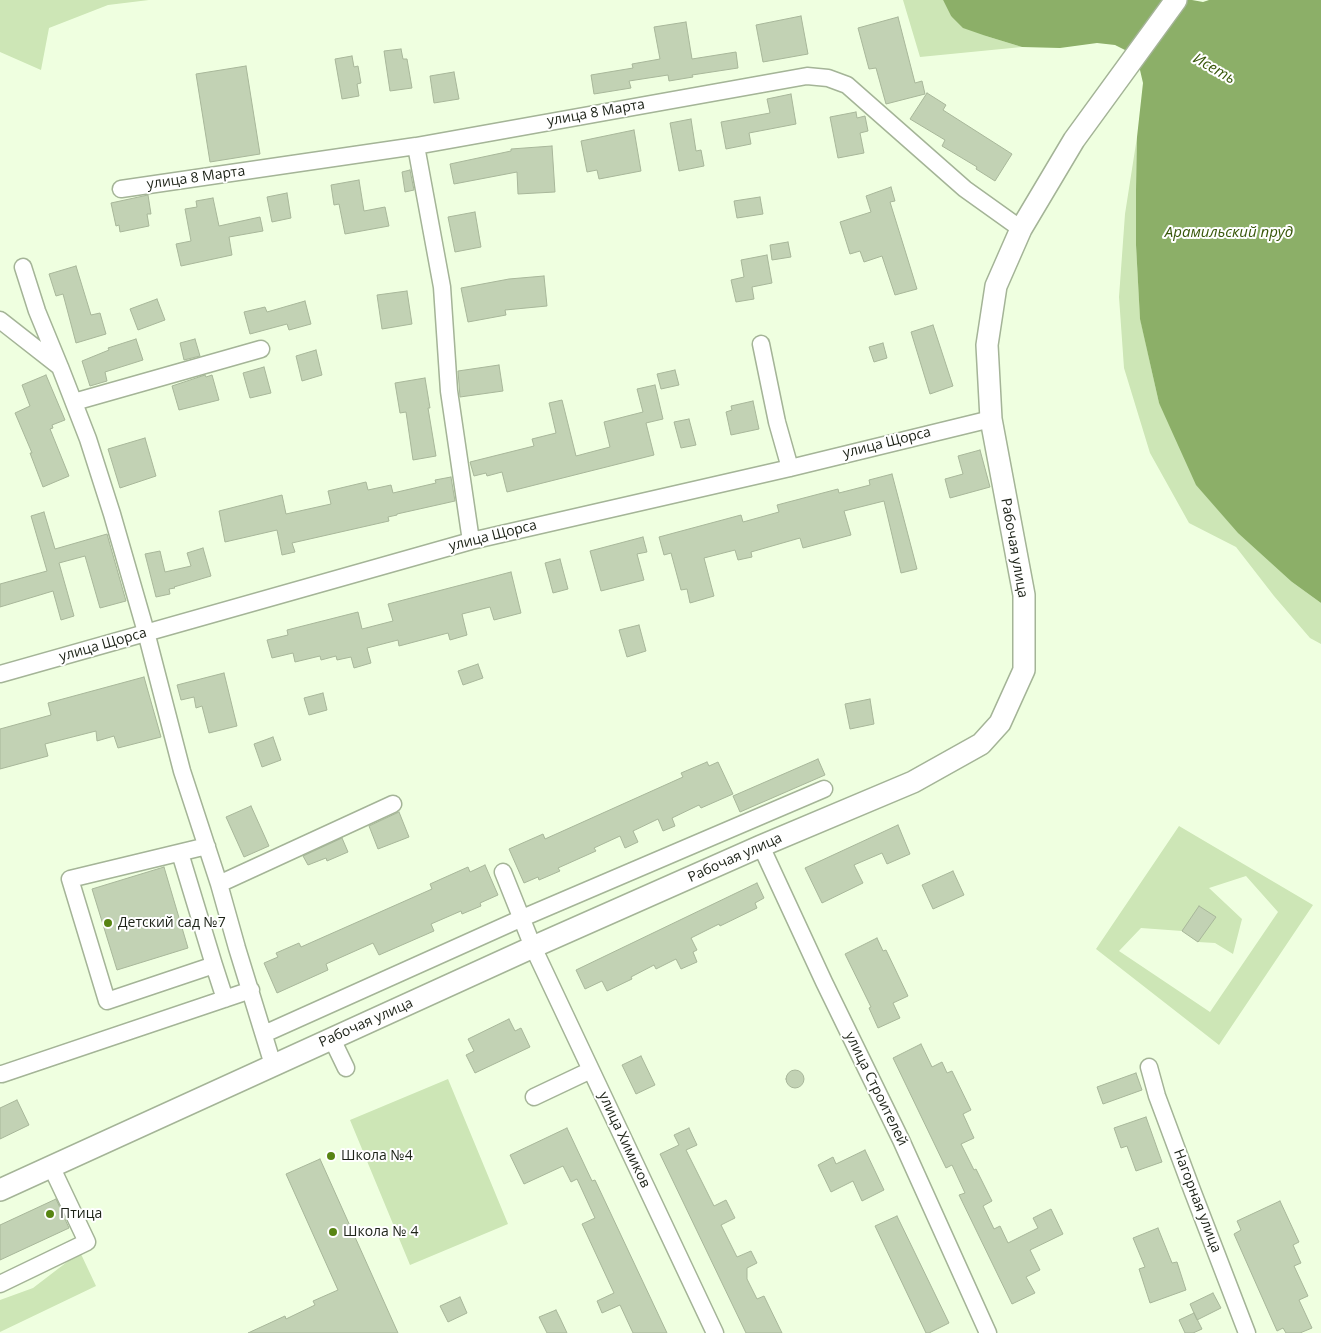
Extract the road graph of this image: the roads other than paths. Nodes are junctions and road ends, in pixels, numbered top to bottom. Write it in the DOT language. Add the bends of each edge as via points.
graph roads {
  1 [pos="1176,0"];
  2 [pos="416,146"];
  3 [pos="121,189"];
  4 [pos="1021,229"];
  5 [pos="24,267"];
  6 [pos="0,320"];
  7 [pos="761,344"];
  8 [pos="261,349"];
  9 [pos="60,367"];
  10 [pos="74,402"];
  11 [pos="991,419"];
  12 [pos="790,468"];
  13 [pos="471,541"];
  14 [pos="146,632"];
  15 [pos="0,674"];
  16 [pos="824,789"];
  17 [pos="393,804"];
  18 [pos="207,846"];
  19 [pos="760,846"];
  20 [pos="180,853"];
  21 [pos="503,872"];
  22 [pos="219,884"];
  23 [pos="520,918"];
  24 [pos="533,947"];
  25 [pos="214,965"];
  26 [pos="251,990"];
  27 [pos="225,999"];
  28 [pos="264,1034"];
  29 [pos="332,1039"];
  30 [pos="273,1065"];
  31 [pos="1149,1067"];
  32 [pos="346,1068"];
  33 [pos="591,1070"];
  34 [pos="0,1074"];
  35 [pos="534,1097"];
  36 [pos="51,1166"];
  37 [pos="0,1190"];
  38 [pos="0,1284"];
  39 [pos="715,1333"];
  40 [pos="988,1333"];
  41 [pos="1247,1333"];
  1 -- 4 [label="main road, Рабочая улица" via="1074,140"];
  2 -- 3 [label="street, улица 8 Марта"];
  2 -- 4 [label="street, улица 8 Марта" via="807,76 828,78 846,85 965,189"];
  2 -- 13 [label="street" via="442,287 449,391"];
  4 -- 11 [label="main road, Рабочая улица" via="996,286 987,345"];
  5 -- 9 [label="street" via="37,311"];
  6 -- 9 [label="street"];
  7 -- 12 [label="street"];
  8 -- 10 [label="street"];
  9 -- 10 [label="street"];
  10 -- 14 [label="street"];
  11 -- 12 [label="street, улица Щорса"];
  11 -- 19 [label="main road, Рабочая улица" via="1024,595 1024,670 1000,723 981,744 913,782"];
  12 -- 13 [label="street, улица Щорса"];
  13 -- 14 [label="street, улица Щорса"];
  14 -- 15 [label="street, улица Щорса"];
  14 -- 18 [label="street" via="182,771"];
  16 -- 23 [label="street"];
  17 -- 22 [label="street"];
  18 -- 20 [label="street"];
  18 -- 22 [label="street"];
  19 -- 24 [label="main road, Рабочая улица"];
  19 -- 40 [label="street, улица Строителей" via="901,1140"];
  20 -- 25 [label="street"];
  20 -- 25 [label="street" via="70,879 107,1001"];
  21 -- 23 [label="street, улица Химиков"];
  22 -- 26 [label="street"];
  23 -- 24 [label="street, улица Химиков"];
  23 -- 28 [label="street"];
  24 -- 29 [label="main road, Рабочая улица"];
  24 -- 33 [label="street, улица Химиков"];
  25 -- 27 [label="street"];
  26 -- 27 [label="street"];
  26 -- 28 [label="street"];
  27 -- 34 [label="street"];
  28 -- 30 [label="street"];
  29 -- 30 [label="main road, Рабочая улица"];
  29 -- 32 [label="street"];
  30 -- 36 [label="main road, Рабочая улица"];
  31 -- 41 [label="street, Нагорная улица" via="1157,1096"];
  33 -- 35 [label="street"];
  33 -- 39 [label="street, улица Химиков"];
  36 -- 37 [label="main road, Рабочая улица"];
  36 -- 38 [label="street" via="87,1242"];
}
